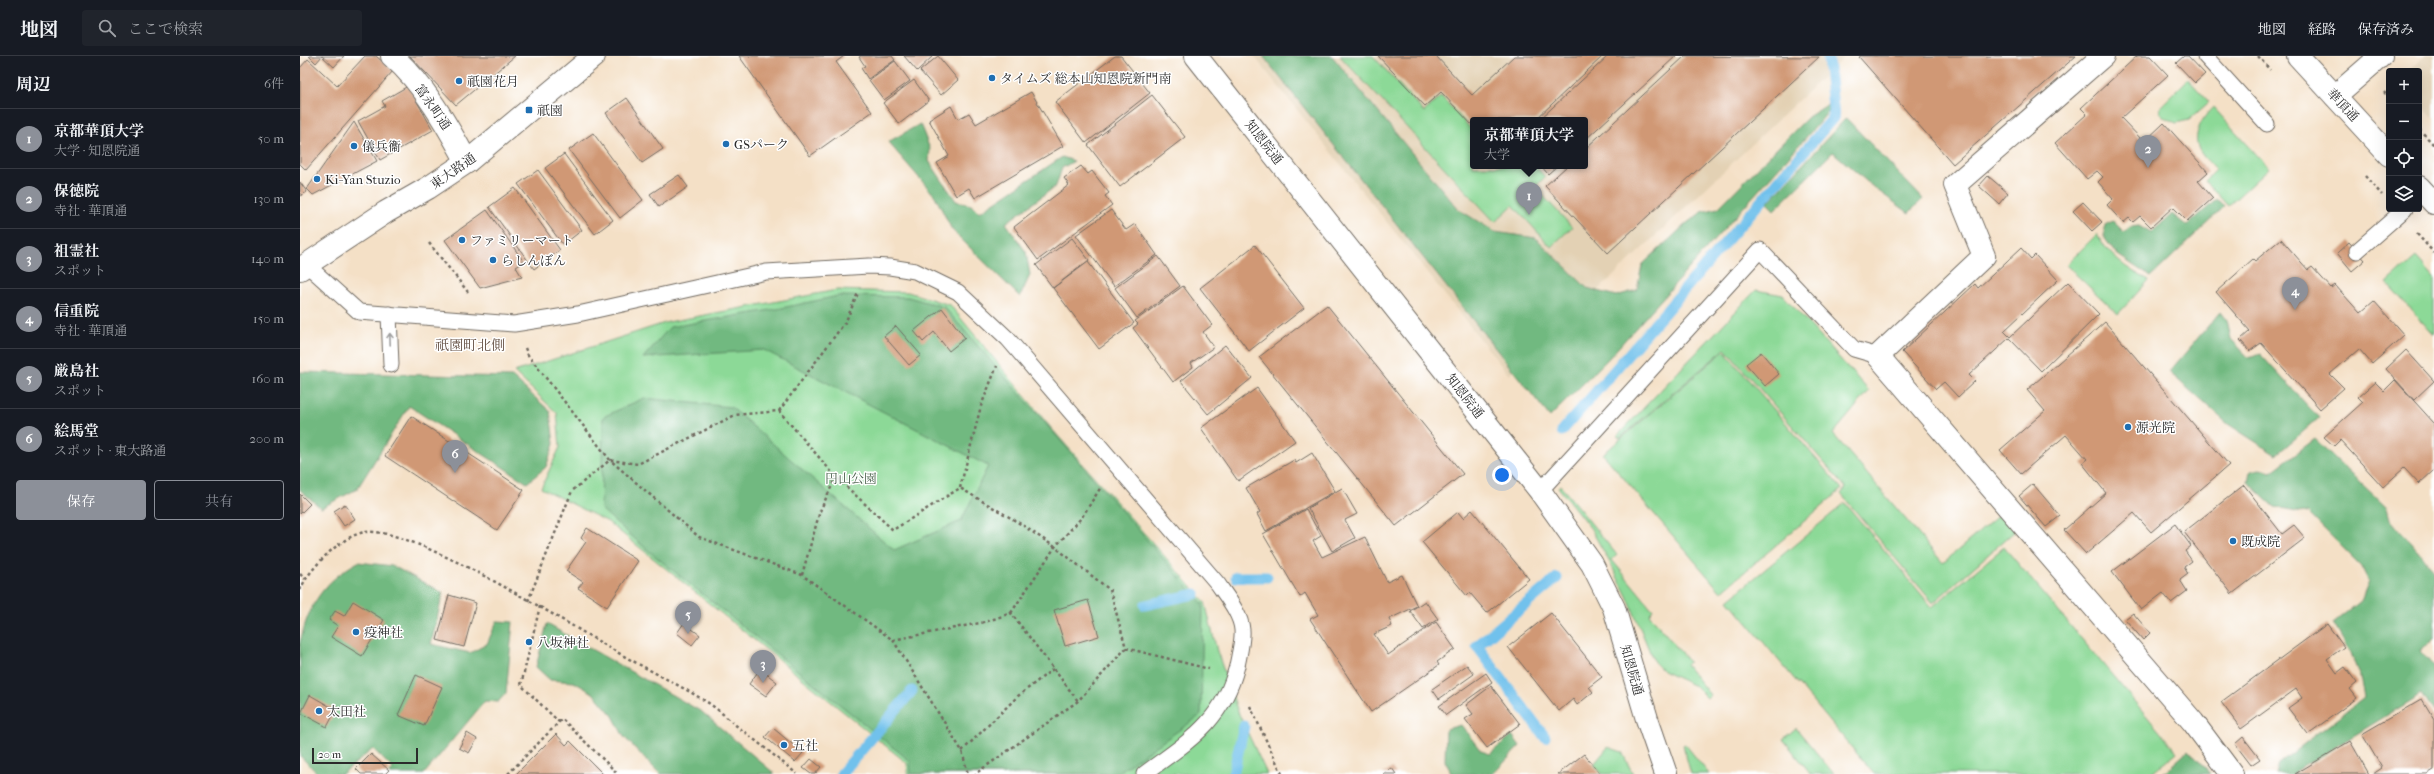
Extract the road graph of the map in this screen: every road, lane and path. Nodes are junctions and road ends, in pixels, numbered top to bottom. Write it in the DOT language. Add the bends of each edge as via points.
graph roads {
  1 [pos="392,56"];
  2 [pos="594,56"];
  3 [pos="1196,56"];
  4 [pos="2103,56"];
  5 [pos="2298,56"];
  6 [pos="2381,56"];
  7 [pos="2202,59"];
  8 [pos="2336,96"];
  9 [pos="2267,124"];
  10 [pos="2422,132"];
  11 [pos="2434,145"];
  12 [pos="2386,152"];
  13 [pos="467,162"];
  14 [pos="2402,212"];
  15 [pos="429,243"];
  16 [pos="2357,251"];
  17 [pos="869,266"];
  18 [pos="304,267"];
  19 [pos="468,292"];
  20 [pos="460,310"];
  21 [pos="389,314"];
  22 [pos="416,316"];
  23 [pos="514,324"];
  24 [pos="1008,339"];
  25 [pos="1878,356"];
  26 [pos="390,365"];
  27 [pos="780,411"];
  28 [pos="610,460"];
  29 [pos="1116,465"];
  30 [pos="836,477"];
  31 [pos="960,488"];
  32 [pos="1540,491"];
  33 [pos="1055,547"];
  34 [pos="300,574"];
  35 [pos="802,575"];
  36 [pos="305,579"];
  37 [pos="300,590"];
  38 [pos="528,601"];
  39 [pos="540,606"];
  40 [pos="1011,613"];
  41 [pos="893,640"];
  42 [pos="1126,648"];
  43 [pos="1053,669"];
  44 [pos="1234,675"];
  45 [pos="1078,702"];
  46 [pos="559,722"];
  47 [pos="962,751"];
  48 [pos="508,774"];
  49 [pos="618,774"];
  50 [pos="797,774"];
  51 [pos="968,774"];
  52 [pos="975,774"];
  53 [pos="1144,774"];
  54 [pos="1282,774"];
  55 [pos="1666,774"];
  56 [pos="2232,774"];
  1 -- 13 [label="street, 富永町通" via="404,66 434,108"];
  2 -- 13 [label="street, 東大路通"];
  3 -- 32 [label="street, 知恩院通"];
  4 -- 25 [label="street" via="1955,185 1984,256"];
  5 -- 8 [label="street, 華頂通"];
  6 -- 8 [label="street"];
  7 -- 9 [label="lane"];
  8 -- 12 [label="street, 華頂通"];
  10 -- 11 [label="path"];
  13 -- 18 [label="street, 東大路通"];
  14 -- 16 [label="lane"];
  15 -- 19 [label="path"];
  17 -- 23 [label="lane" via="766,272 578,314"];
  17 -- 24 [label="lane" via="890,267 936,279 958,292"];
  17 -- 27 [label="path" via="846,321"];
  18 -- 21 [label="lane" via="358,312"];
  20 -- 22 [label="lane"];
  21 -- 22 [label="lane"];
  26 -- 21 [label="lane, one-way"];
  22 -- 23 [label="lane"];
  23 -- 28 [label="path" via="528,355"];
  24 -- 29 [label="lane"];
  24 -- 31 [label="path" via="981,406"];
  25 -- 32 [label="lane" via="1854,349 1760,250"];
  25 -- 56 [label="street" via="2193,722"];
  27 -- 28 [label="path" via="735,415 638,464"];
  27 -- 30 [label="path"];
  28 -- 35 [label="path" via="699,537"];
  28 -- 38 [label="path" via="572,491"];
  29 -- 33 [label="path" via="1082,517"];
  29 -- 44 [label="lane" via="1218,584 1231,604 1242,629"];
  30 -- 31 [label="path" via="893,530"];
  30 -- 35 [label="path" via="820,511"];
  31 -- 33 [label="path" via="1016,520"];
  32 -- 55 [label="street, 知恩院通" via="1592,564 1614,608"];
  33 -- 40 [label="path"];
  33 -- 42 [label="path" via="1110,590"];
  34 -- 36 [label="path"];
  35 -- 41 [label="path"];
  36 -- 37 [label="path"];
  36 -- 38 [label="path" via="324,558 349,538 365,532 385,534 446,557"];
  38 -- 39 [label="path"];
  39 -- 46 [label="path" via="521,685"];
  39 -- 50 [label="path" via="709,703"];
  40 -- 41 [label="path" via="985,622"];
  40 -- 43 [label="path"];
  41 -- 47 [label="path"];
  42 -- 44 [label="path" via="1181,664"];
  42 -- 45 [label="path"];
  43 -- 45 [label="path"];
  43 -- 47 [label="path" via="1018,696"];
  44 -- 53 [label="lane" via="1223,703 1202,731"];
  44 -- 54 [label="path"];
  45 -- 52 [label="path"];
  46 -- 48 [label="path"];
  46 -- 49 [label="path" via="562,719"];
  47 -- 51 [label="path"];
}
